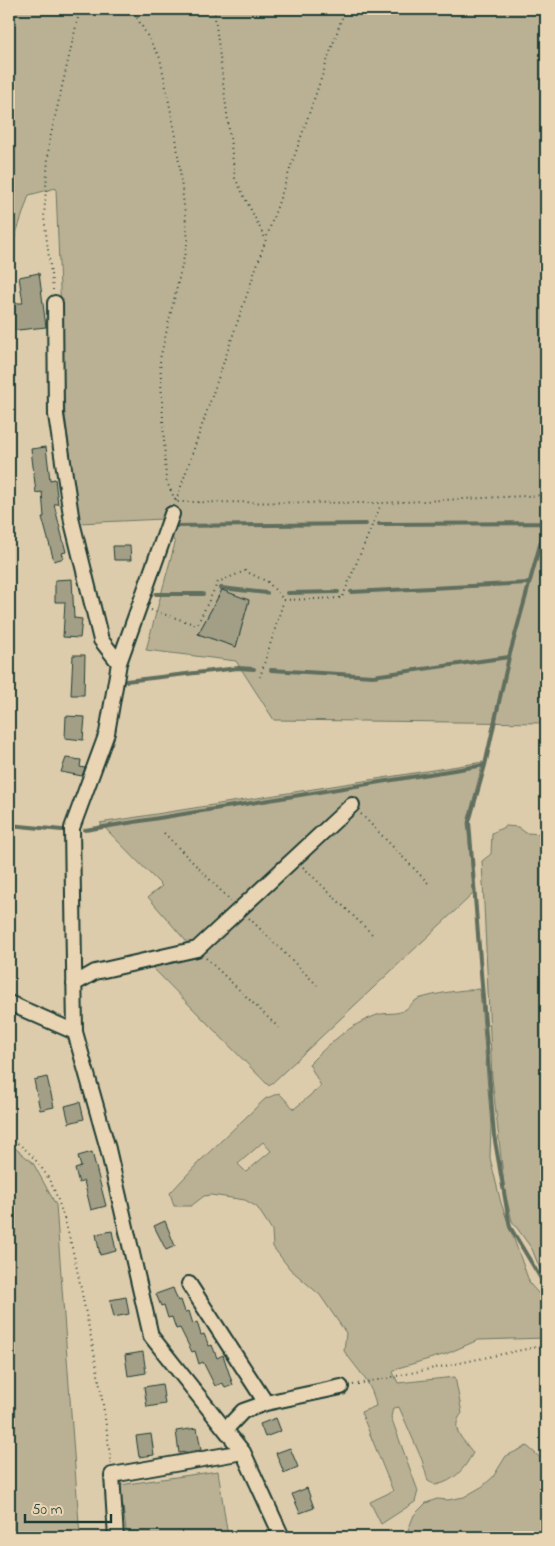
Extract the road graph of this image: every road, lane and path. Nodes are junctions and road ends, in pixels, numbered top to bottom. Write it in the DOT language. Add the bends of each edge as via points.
graph roads {
  1 [pos="80,9"];
  2 [pos="132,9"];
  3 [pos="214,9"];
  4 [pos="345,9"];
  5 [pos="266,241"];
  6 [pos="55,302"];
  7 [pos="546,495"];
  8 [pos="382,503"];
  9 [pos="174,508"];
  10 [pos="284,600"];
  11 [pos="139,607"];
  12 [pos="119,663"];
  13 [pos="260,677"];
  14 [pos="352,805"];
  15 [pos="294,859"];
  16 [pos="429,884"];
  17 [pos="373,935"];
  18 [pos="197,949"];
  19 [pos="74,984"];
  20 [pos="9,1003"];
  21 [pos="280,1029"];
  22 [pos="74,1032"];
  23 [pos="9,1138"];
  24 [pos="15,1141"];
  25 [pos="9,1150"];
  26 [pos="189,1284"];
  27 [pos="546,1345"];
  28 [pos="341,1387"];
  29 [pos="266,1403"];
  30 [pos="226,1429"];
  31 [pos="243,1452"];
  32 [pos="112,1475"];
  33 [pos="116,1537"];
  34 [pos="282,1537"];
  1 -- 6 [label="path" via="49,143 44,216"];
  2 -- 9 [label="path" via="160,58 176,137 188,240 160,359 166,480"];
  3 -- 5 [label="path" via="235,178"];
  4 -- 5 [label="path"];
  5 -- 9 [label="path"];
  6 -- 12 [label="street" via="56,415 72,522 102,640"];
  7 -- 8 [label="path"];
  8 -- 9 [label="path"];
  8 -- 10 [label="path" via="342,598"];
  9 -- 11 [label="street"];
  10 -- 11 [label="path" via="268,582 245,571 218,582 197,625"];
  10 -- 13 [label="path"];
  11 -- 12 [label="street"];
  12 -- 19 [label="street" via="107,733 72,828"];
  14 -- 15 [label="street"];
  14 -- 16 [label="path"];
  15 -- 17 [label="path"];
  15 -- 18 [label="street"];
  18 -- 19 [label="street" via="95,972"];
  18 -- 21 [label="path"];
  19 -- 22 [label="street"];
  20 -- 22 [label="street"];
  22 -- 30 [label="street" via="108,1149 151,1336"];
  23 -- 24 [label="path"];
  24 -- 25 [label="path"];
  24 -- 32 [label="path" via="38,1163 54,1191 78,1270 104,1400"];
  26 -- 29 [label="street"];
  27 -- 28 [label="path"];
  28 -- 29 [label="street"];
  29 -- 30 [label="street" via="243,1411"];
  30 -- 31 [label="street"];
  31 -- 32 [label="street"];
  31 -- 34 [label="street"];
  32 -- 33 [label="street"];
}
